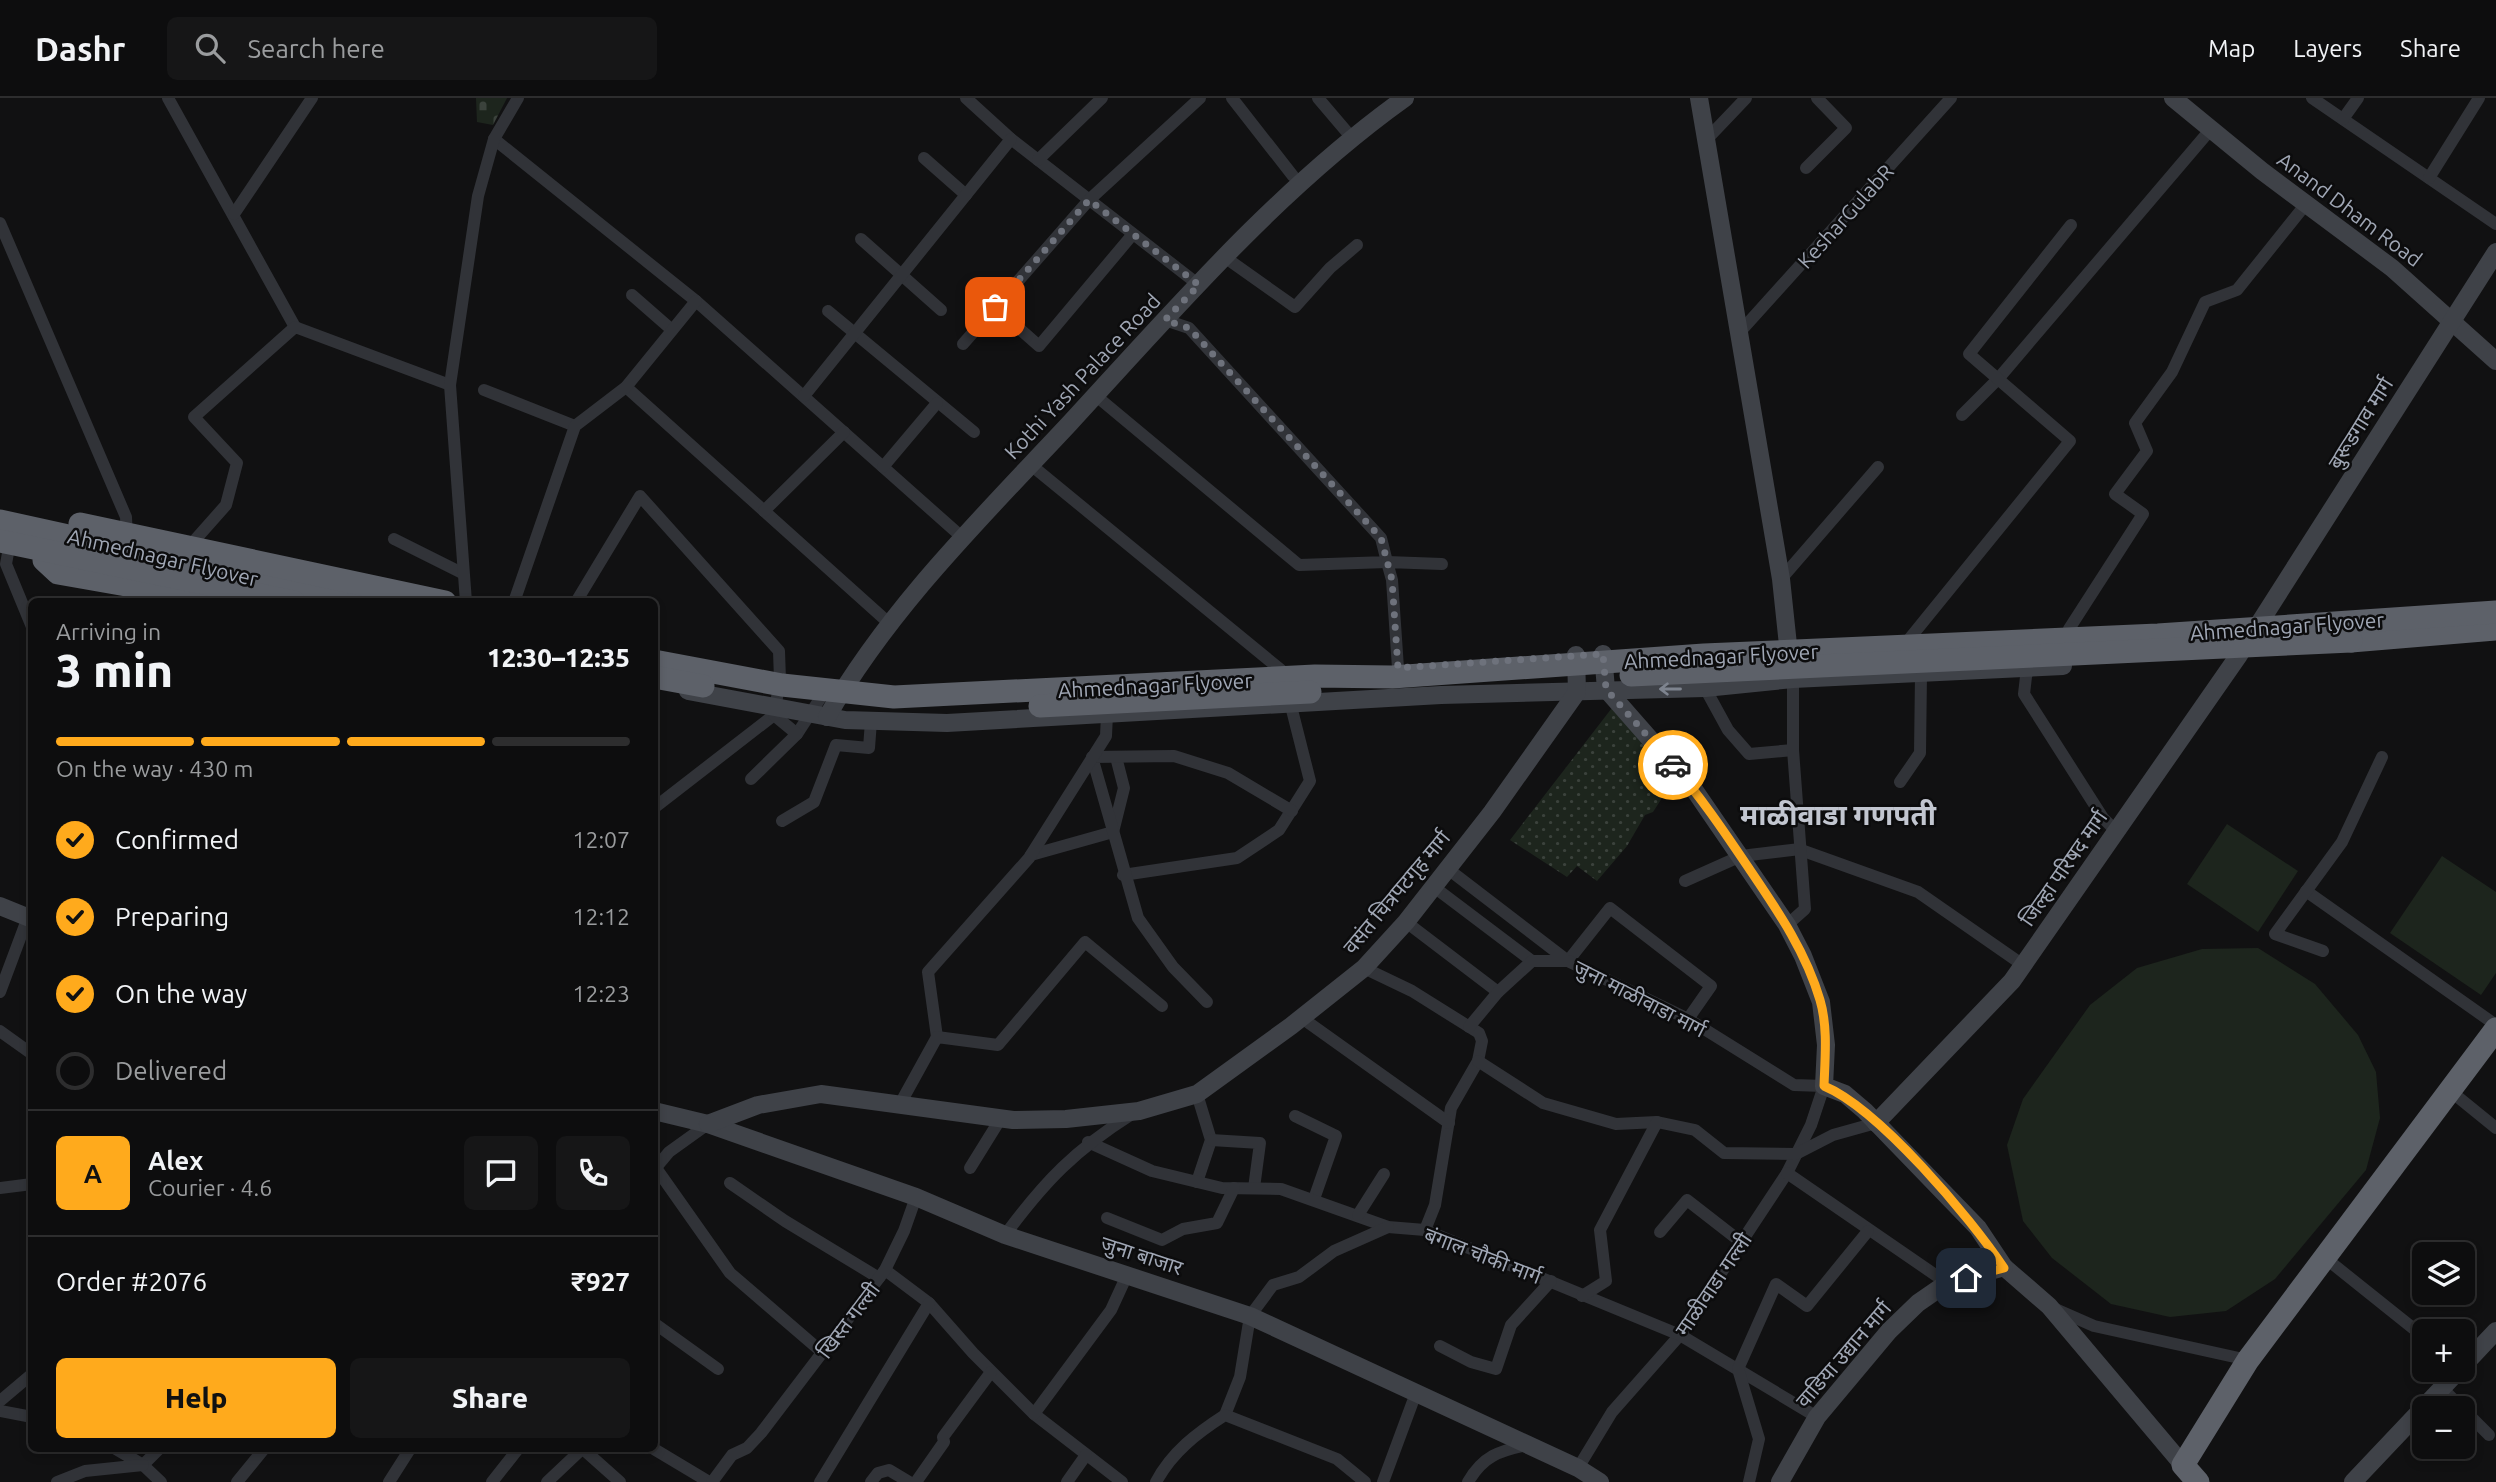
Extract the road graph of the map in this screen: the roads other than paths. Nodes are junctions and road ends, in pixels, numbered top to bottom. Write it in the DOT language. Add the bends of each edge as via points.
graph roads {
  1 [pos="168,98"];
  2 [pos="312,98"];
  3 [pos="518,98"];
  4 [pos="967,98"];
  5 [pos="1102,98"];
  6 [pos="1200,98"];
  7 [pos="1232,98"];
  8 [pos="1318,98"];
  9 [pos="1405,98"];
  10 [pos="1699,98"];
  11 [pos="1746,98"];
  12 [pos="1817,98"];
  13 [pos="1951,98"];
  14 [pos="2173,98"];
  15 [pos="2312,98"];
  16 [pos="2358,98"];
  17 [pos="2479,98"];
  18 [pos="2343,119"];
  19 [pos="2211,129"];
  20 [pos="1352,138"];
  21 [pos="494,139"];
  22 [pos="1011,139"];
  23 [pos="1706,140"];
  24 [pos="924,158"];
  25 [pos="1038,160"];
  26 [pos="1806,168"];
  27 [pos="1293,176"];
  28 [pos="2429,178"];
  29 [pos="965,195"];
  30 [pos="1089,200"];
  31 [pos="2306,204"];
  32 [pos="234,214"];
  33 [pos="0,223"];
  34 [pos="2496,224"];
  35 [pos="2071,225"];
  36 [pos="1133,234"];
  37 [pos="861,239"];
  38 [pos="1357,245"];
  39 [pos="2496,252"];
  40 [pos="1226,258"];
  41 [pos="901,275"];
  42 [pos="1199,285"];
  43 [pos="632,295"];
  44 [pos="696,301"];
  45 [pos="995,307"];
  46 [pos="941,310"];
  47 [pos="828,311"];
  48 [pos="1165,320"];
  49 [pos="2453,321"];
  50 [pos="295,327"];
  51 [pos="672,330"];
  52 [pos="1739,333"];
  53 [pos="854,334"];
  54 [pos="963,344"];
  55 [pos="2496,361"];
  56 [pos="1998,379"];
  57 [pos="450,385"];
  58 [pos="626,387"];
  59 [pos="484,390"];
  60 [pos="1095,395"];
  61 [pos="804,396"];
  62 [pos="937,402"];
  63 [pos="1962,415"];
  64 [pos="575,426"];
  65 [pos="844,432"];
  66 [pos="974,432"];
  67 [pos="1031,465"];
  68 [pos="883,467"];
  69 [pos="1878,467"];
  70 [pos="764,511"];
  71 [pos="49,523"];
  72 [pos="963,538"];
  73 [pos="394,539"];
  74 [pos="3,540"];
  75 [pos="127,540"];
  76 [pos="185,552"];
  77 [pos="1387,562"];
  78 [pos="1442,565"];
  79 [pos="51,566"];
  80 [pos="462,573"];
  81 [pos="1782,579"];
  82 [pos="204,598"];
  83 [pos="231,598"];
  84 [pos="275,598"];
  85 [pos="344,598"];
  86 [pos="405,598"];
  87 [pos="426,598"];
  88 [pos="465,598"];
  89 [pos="515,598"];
  90 [pos="578,598"];
  91 [pos="2496,604"];
  92 [pos="2496,612"];
  93 [pos="28,615"];
  94 [pos="2262,618"];
  95 [pos="890,624"];
  96 [pos="2069,629"];
  97 [pos="2496,629"];
  98 [pos="1910,639"];
  99 [pos="2496,640"];
  100 [pos="1788,645"];
  101 [pos="658,653"];
  102 [pos="1603,654"];
  103 [pos="1576,655"];
  104 [pos="2239,655"];
  105 [pos="658,661"];
  106 [pos="1398,668"];
  107 [pos="2028,668"];
  108 [pos="1280,670"];
  109 [pos="1921,674"];
  110 [pos="658,678"];
  111 [pos="1793,679"];
  112 [pos="780,680"];
  113 [pos="658,685"];
  114 [pos="837,686"];
  115 [pos="1705,688"];
  116 [pos="1606,689"];
  117 [pos="1577,692"];
  118 [pos="1291,706"];
  119 [pos="775,712"];
  120 [pos="1107,714"];
  121 [pos="818,716"];
  122 [pos="871,721"];
  123 [pos="797,734"];
  124 [pos="1793,750"];
  125 [pos="1092,757"];
  126 [pos="1116,757"];
  127 [pos="2382,757"];
  128 [pos="751,779"];
  129 [pos="1900,782"];
  130 [pos="658,805"];
  131 [pos="1292,811"];
  132 [pos="782,821"];
  133 [pos="2116,831"];
  134 [pos="1113,832"];
  135 [pos="1800,850"];
  136 [pos="1031,855"];
  137 [pos="1741,856"];
  138 [pos="1448,869"];
  139 [pos="1123,876"];
  140 [pos="1685,881"];
  141 [pos="1434,887"];
  142 [pos="2306,891"];
  143 [pos="0,906"];
  144 [pos="28,917"];
  145 [pos="1406,922"];
  146 [pos="28,923"];
  147 [pos="1787,925"];
  148 [pos="2323,951"];
  149 [pos="1532,961"];
  150 [pos="1568,961"];
  151 [pos="2023,965"];
  152 [pos="1364,968"];
  153 [pos="0,992"];
  154 [pos="1498,992"];
  155 [pos="1207,1002"];
  156 [pos="1162,1006"];
  157 [pos="1302,1018"];
  158 [pos="1688,1019"];
  159 [pos="1469,1027"];
  160 [pos="2496,1027"];
  161 [pos="0,1031"];
  162 [pos="937,1037"];
  163 [pos="28,1051"];
  164 [pos="1478,1061"];
  165 [pos="1824,1086"];
  166 [pos="2448,1089"];
  167 [pos="1197,1094"];
  168 [pos="900,1104"];
  169 [pos="1139,1111"];
  170 [pos="658,1112"];
  171 [pos="1295,1116"];
  172 [pos="1001,1118"];
  173 [pos="1657,1122"];
  174 [pos="1449,1123"];
  175 [pos="1876,1123"];
  176 [pos="708,1124"];
  177 [pos="2496,1128"];
  178 [pos="1211,1140"];
  179 [pos="1088,1142"];
  180 [pos="1796,1154"];
  181 [pos="658,1165"];
  182 [pos="970,1168"];
  183 [pos="658,1173"];
  184 [pos="1787,1173"];
  185 [pos="1384,1174"];
  186 [pos="1197,1182"];
  187 [pos="730,1183"];
  188 [pos="28,1184"];
  189 [pos="0,1188"];
  190 [pos="1234,1188"];
  191 [pos="1254,1188"];
  192 [pos="916,1197"];
  193 [pos="1314,1199"];
  194 [pos="1358,1215"];
  195 [pos="1107,1218"];
  196 [pos="1388,1227"];
  197 [pos="1425,1230"];
  198 [pos="1868,1231"];
  199 [pos="1660,1232"];
  200 [pos="1005,1235"];
  201 [pos="1741,1242"];
  202 [pos="2324,1257"];
  203 [pos="2004,1268"];
  204 [pos="1128,1273"];
  205 [pos="882,1274"];
  206 [pos="1551,1281"];
  207 [pos="1947,1283"];
  208 [pos="1582,1296"];
  209 [pos="929,1303"];
  210 [pos="2049,1306"];
  211 [pos="1250,1316"];
  212 [pos="658,1326"];
  213 [pos="2094,1326"];
  214 [pos="2412,1327"];
  215 [pos="2496,1331"];
  216 [pos="1680,1335"];
  217 [pos="2081,1344"];
  218 [pos="1440,1346"];
  219 [pos="823,1353"];
  220 [pos="2475,1353"];
  221 [pos="2248,1360"];
  222 [pos="718,1369"];
  223 [pos="1738,1369"];
  224 [pos="991,1372"];
  225 [pos="28,1377"];
  226 [pos="2447,1382"];
  227 [pos="2442,1388"];
  228 [pos="1416,1393"];
  229 [pos="0,1401"];
  230 [pos="0,1410"];
  231 [pos="1034,1415"];
  232 [pos="1225,1415"];
  233 [pos="28,1416"];
  234 [pos="1817,1417"];
  235 [pos="2489,1435"];
  236 [pos="1528,1445"];
  237 [pos="658,1451"];
  238 [pos="121,1452"];
  239 [pos="156,1452"];
  240 [pos="262,1452"];
  241 [pos="408,1452"];
  242 [pos="516,1452"];
  243 [pos="580,1452"];
  244 [pos="586,1452"];
  245 [pos="1086,1455"];
  246 [pos="143,1465"];
  247 [pos="1578,1468"];
  248 [pos="2191,1474"];
  249 [pos="57,1482"];
  250 [pos="161,1482"];
  251 [pos="237,1482"];
  252 [pos="389,1482"];
  253 [pos="492,1482"];
  254 [pos="547,1482"];
  255 [pos="620,1482"];
  256 [pos="711,1482"];
  257 [pos="820,1482"];
  258 [pos="871,1482"];
  259 [pos="909,1482"];
  260 [pos="916,1482"];
  261 [pos="1067,1482"];
  262 [pos="1122,1482"];
  263 [pos="1156,1482"];
  264 [pos="1365,1482"];
  265 [pos="1383,1482"];
  266 [pos="1468,1482"];
  267 [pos="1600,1482"];
  268 [pos="1749,1482"];
  269 [pos="1780,1482"];
  270 [pos="2353,1482"];
  1 -- 32 [label="street"];
  2 -- 32 [label="street"];
  3 -- 21 [label="street"];
  4 -- 22 [label="street"];
  5 -- 25 [label="street"];
  6 -- 30 [label="street"];
  7 -- 27 [label="street"];
  8 -- 20 [label="street"];
  9 -- 20 [label="street, Kothi Yash Palace Road"];
  10 -- 23 [label="street"];
  11 -- 23 [label="street"];
  12 -- 26 [label="street" via="1846,128"];
  13 -- 52 [label="street, KesharGulabR"];
  14 -- 19 [label="street, Anand Dham Road"];
  15 -- 18 [label="street"];
  16 -- 18 [label="street"];
  17 -- 28 [label="street"];
  18 -- 28 [label="street"];
  19 -- 31 [label="street, Anand Dham Road"];
  19 -- 56 [label="street"];
  20 -- 40 [label="street, Kothi Yash Palace Road"];
  21 -- 44 [label="street"];
  21 -- 57 [label="street" via="478,196"];
  22 -- 25 [label="street"];
  22 -- 29 [label="street"];
  23 -- 52 [label="street"];
  24 -- 29 [label="street"];
  25 -- 30 [label="street"];
  28 -- 34 [label="street"];
  29 -- 41 [label="street"];
  30 -- 36 [label="street"];
  30 -- 45 [label="street"];
  31 -- 49 [label="street, Anand Dham Road"];
  31 -- 96 [label="street" via="2237,290 2204,302 2172,372 2136,422 2147,451 2115,494 2143,514"];
  32 -- 50 [label="street"];
  33 -- 75 [label="street" via="126,517"];
  35 -- 56 [label="street" via="1969,354"];
  36 -- 42 [label="street"];
  36 -- 45 [label="street" via="1039,345"];
  37 -- 41 [label="street"];
  38 -- 40 [label="street" via="1295,307"];
  39 -- 49 [label="street, बुरूडगाव मार्ग"];
  40 -- 42 [label="street, Kothi Yash Palace Road"];
  41 -- 46 [label="street"];
  41 -- 53 [label="street"];
  42 -- 48 [label="street, Kothi Yash Palace Road"];
  43 -- 51 [label="street"];
  44 -- 51 [label="street"];
  44 -- 61 [label="street"];
  45 -- 54 [label="street"];
  47 -- 53 [label="street"];
  48 -- 60 [label="street, Kothi Yash Palace Road"];
  48 -- 77 [label="street" via="1189,328 1381,538"];
  49 -- 55 [label="street, Anand Dham Road"];
  49 -- 94 [label="street, बुरूडगाव मार्ग"];
  50 -- 57 [label="street"];
  50 -- 76 [label="street" via="194,417 237,463 226,505"];
  51 -- 58 [label="street"];
  52 -- 81 [label="street"];
  53 -- 61 [label="street"];
  53 -- 62 [label="street"];
  56 -- 63 [label="street"];
  56 -- 98 [label="street" via="2070,441"];
  57 -- 80 [label="street"];
  58 -- 64 [label="street"];
  58 -- 70 [label="street"];
  59 -- 64 [label="street"];
  60 -- 67 [label="street, Kothi Yash Palace Road"];
  60 -- 77 [label="street" via="1299,565"];
  61 -- 65 [label="street"];
  62 -- 66 [label="street"];
  62 -- 68 [label="street"];
  64 -- 89 [label="street"];
  65 -- 68 [label="street"];
  65 -- 70 [label="street"];
  67 -- 72 [label="street, Kothi Yash Palace Road"];
  67 -- 108 [label="street"];
  68 -- 72 [label="street"];
  69 -- 81 [label="street"];
  70 -- 95 [label="street"];
  71 -- 74 [label="street"];
  71 -- 75 [label="street"];
  71 -- 87 [label="highway, bridge" via="80,524"];
  72 -- 95 [label="street, Kothi Yash Palace Road"];
  73 -- 80 [label="street"];
  74 -- 79 [label="street"];
  74 -- 84 [label="highway, Ahmednagar Flyover, bridge"];
  74 -- 85 [label="highway, Ahmednagar Flyover"];
  74 -- 93 [label="street"];
  75 -- 76 [label="street"];
  76 -- 86 [label="street"];
  77 -- 78 [label="street"];
  77 -- 106 [label="street"];
  79 -- 82 [label="highway"];
  79 -- 83 [label="street"];
  80 -- 88 [label="street"];
  81 -- 100 [label="street"];
  90 -- 112 [label="street" via="640,496 779,651"];
  91 -- 94 [label="street"];
  92 -- 105 [label="highway, Ahmednagar Flyover, bridge" via="2158,635 1704,655 1392,677 1314,676 894,697 782,685"];
  94 -- 96 [label="street"];
  94 -- 104 [label="street, जिल्हा परिषद मार्ग"];
  95 -- 114 [label="street, Kothi Yash Palace Road"];
  96 -- 98 [label="street"];
  97 -- 110 [label="highway, Ahmednagar Flyover, bridge" via="2351,641 929,710 805,704"];
  98 -- 100 [label="street"];
  99 -- 104 [label="street"];
  100 -- 102 [label="street"];
  101 -- 112 [label="street"];
  102 -- 103 [label="street"];
  102 -- 116 [label="street"];
  103 -- 106 [label="street"];
  103 -- 117 [label="street"];
  104 -- 107 [label="street"];
  104 -- 133 [label="street, जिल्हा परिषद मार्ग"];
  106 -- 108 [label="street"];
  107 -- 109 [label="street"];
  107 -- 133 [label="street" via="2024,694 2103,818"];
  108 -- 114 [label="street" via="940,690"];
  109 -- 111 [label="street"];
  109 -- 129 [label="street" via="1920,754"];
  111 -- 115 [label="street"];
  111 -- 124 [label="street"];
  112 -- 114 [label="street"];
  112 -- 119 [label="street"];
  113 -- 119 [label="street"];
  114 -- 121 [label="street, Kothi Yash Palace Road"];
  115 -- 116 [label="street, one-way"];
  115 -- 124 [label="street" via="1728,730 1749,754"];
  116 -- 117 [label="street"];
  116 -- 137 [label="street" via="1693,788"];
  117 -- 118 [label="street" via="1441,695"];
  117 -- 138 [label="street, वसंत चित्रपटगृह मार्ग"];
  118 -- 120 [label="street"];
  118 -- 131 [label="street" via="1310,781"];
  119 -- 121 [label="street"];
  119 -- 123 [label="street"];
  119 -- 130 [label="street"];
  120 -- 122 [label="street" via="947,723"];
  120 -- 125 [label="street" via="1106,736"];
  121 -- 122 [label="street"];
  121 -- 123 [label="street"];
  122 -- 132 [label="street" via="869,748 836,745 814,802"];
  123 -- 128 [label="street"];
  124 -- 135 [label="street"];
  125 -- 126 [label="street"];
  125 -- 134 [label="street"];
  125 -- 136 [label="street"];
  126 -- 131 [label="street" via="1174,757 1228,773"];
  126 -- 134 [label="street" via="1124,788"];
  127 -- 142 [label="street" via="2342,842"];
  131 -- 139 [label="street" via="1279,830 1237,858"];
  133 -- 151 [label="street, जिल्हा परिषद मार्ग"];
  134 -- 136 [label="street"];
  134 -- 139 [label="street"];
  135 -- 137 [label="street"];
  135 -- 147 [label="street" via="1805,909"];
  135 -- 151 [label="street" via="1918,892"];
  136 -- 162 [label="street" via="928,972"];
  137 -- 140 [label="street"];
  137 -- 147 [label="street"];
  138 -- 141 [label="street, वसंत चित्रपटगृह मार्ग"];
  138 -- 150 [label="street"];
  139 -- 155 [label="street" via="1138,918 1173,967"];
  141 -- 145 [label="street, वसंत चित्रपटगृह मार्ग"];
  141 -- 149 [label="street"];
  142 -- 148 [label="street" via="2275,934"];
  142 -- 160 [label="street"];
  143 -- 144 [label="street"];
  145 -- 152 [label="street, वसंत चित्रपटगृह मार्ग"];
  145 -- 154 [label="street"];
  146 -- 153 [label="street"];
  147 -- 165 [label="street" via="1821,1002"];
  149 -- 150 [label="street, जुना माळीवाडा मार्ग"];
  149 -- 154 [label="street"];
  150 -- 158 [label="street, जुना माळीवाडा मार्ग"];
  150 -- 158 [label="street" via="1610,908 1711,986"];
  151 -- 175 [label="street, जिल्हा परिषद मार्ग"];
  152 -- 157 [label="street, वसंत चित्रपटगृह मार्ग"];
  152 -- 159 [label="street"];
  154 -- 159 [label="street"];
  156 -- 162 [label="street" via="1085,942 998,1045"];
  157 -- 167 [label="street, वसंत चित्रपटगृह मार्ग"];
  157 -- 174 [label="street"];
  158 -- 165 [label="street, जुना माळीवाडा मार्ग" via="1794,1085"];
  159 -- 164 [label="street" via="1482,1041"];
  160 -- 166 [label="highway"];
  161 -- 163 [label="street"];
  162 -- 168 [label="street"];
  164 -- 173 [label="street" via="1543,1103 1616,1124"];
  164 -- 174 [label="street" via="1451,1108"];
  165 -- 175 [label="street" via="1845,1094"];
  165 -- 180 [label="street, माळीवाडा गल्ली"];
  166 -- 177 [label="street"];
  166 -- 202 [label="highway"];
  167 -- 169 [label="street, वसंत चित्रपटगृह मार्ग"];
  167 -- 178 [label="street"];
  168 -- 172 [label="street, वसंत चित्रपटगृह मार्ग"];
  168 -- 176 [label="street, वसंत चित्रपटगृह मार्ग" via="821,1094 758,1105"];
  169 -- 172 [label="street, वसंत चित्रपटगृह मार्ग" via="1066,1119"];
  169 -- 179 [label="street"];
  170 -- 176 [label="street, जुना बाजार"];
  171 -- 193 [label="street" via="1336,1136"];
  172 -- 182 [label="street"];
  173 -- 180 [label="street" via="1695,1130 1724,1153"];
  173 -- 208 [label="street" via="1600,1230 1606,1281"];
  174 -- 197 [label="street" via="1435,1205"];
  175 -- 180 [label="street" via="1833,1135"];
  175 -- 203 [label="street" via="1978,1228"];
  176 -- 181 [label="street"];
  176 -- 192 [label="street, जुना बाजार"];
  178 -- 186 [label="street"];
  178 -- 191 [label="street" via="1260,1143"];
  179 -- 186 [label="street, बंगाल चौकी मार्ग" via="1152,1171"];
  179 -- 200 [label="street" via="1037,1192"];
  180 -- 184 [label="street, माळीवाडा गल्ली"];
  183 -- 219 [label="street" via="730,1273"];
  184 -- 198 [label="street"];
  184 -- 201 [label="street, माळीवाडा गल्ली"];
  185 -- 194 [label="street"];
  186 -- 190 [label="street, बंगाल चौकी मार्ग"];
  187 -- 205 [label="street" via="785,1222"];
  188 -- 189 [label="street"];
  190 -- 191 [label="street, बंगाल चौकी मार्ग"];
  190 -- 195 [label="street" via="1217,1223 1183,1229 1162,1240"];
  191 -- 193 [label="street, बंगाल चौकी मार्ग" via="1281,1189"];
  192 -- 200 [label="street, जुना बाजार"];
  192 -- 205 [label="street, खिस्त गल्ली"];
  193 -- 194 [label="street, बंगाल चौकी मार्ग"];
  194 -- 196 [label="street, बंगाल चौकी मार्ग"];
  196 -- 197 [label="street, बंगाल चौकी मार्ग"];
  196 -- 211 [label="street" via="1334,1251 1299,1277 1273,1284"];
  197 -- 206 [label="street, बंगाल चौकी मार्ग"];
  198 -- 207 [label="street"];
  198 -- 223 [label="street" via="1807,1306 1776,1284"];
  199 -- 201 [label="street" via="1687,1200"];
  200 -- 204 [label="street, जुना बाजार"];
  201 -- 216 [label="street, माळीवाडा गल्ली"];
  202 -- 214 [label="street"];
  202 -- 221 [label="highway"];
  203 -- 207 [label="street, वाडिया उद्यान मार्ग"];
  203 -- 210 [label="street"];
  204 -- 211 [label="street, जुना बाजार"];
  204 -- 231 [label="street" via="1111,1310"];
  205 -- 209 [label="street"];
  205 -- 219 [label="street, खिस्त गल्ली"];
  206 -- 208 [label="street, बंगाल चौकी मार्ग"];
  206 -- 218 [label="street" via="1511,1325 1496,1369 1471,1363"];
  207 -- 234 [label="street, वाडिया उद्यान मार्ग" via="1889,1331"];
  208 -- 216 [label="street, बंगाल चौकी मार्ग"];
  209 -- 224 [label="street"];
  209 -- 257 [label="street"];
  210 -- 213 [label="street"];
  210 -- 217 [label="street"];
  211 -- 228 [label="street, जुना बाजार"];
  211 -- 232 [label="street" via="1240,1377"];
  212 -- 222 [label="street"];
  213 -- 217 [label="street"];
  213 -- 221 [label="street"];
  215 -- 220 [label="street"];
  216 -- 223 [label="street, बंगाल चौकी मार्ग"];
  216 -- 247 [label="street, माळीवाडा गल्ली" via="1612,1412"];
  217 -- 248 [label="street"];
  219 -- 256 [label="street, खिस्त गल्ली" via="761,1433 733,1455"];
  221 -- 248 [label="highway"];
  223 -- 234 [label="street, बंगाल चौकी मार्ग"];
  223 -- 268 [label="street" via="1759,1438"];
  224 -- 231 [label="street"];
  224 -- 260 [label="street"];
  225 -- 229 [label="street"];
  226 -- 227 [label="street"];
  227 -- 235 [label="street"];
  227 -- 270 [label="street"];
  228 -- 236 [label="street, जुना बाजार"];
  228 -- 265 [label="street"];
  230 -- 233 [label="street"];
  231 -- 245 [label="street"];
  232 -- 263 [label="street" via="1198,1432 1166,1463"];
  232 -- 264 [label="street" via="1337,1459"];
  234 -- 269 [label="street, वाडिया उद्यान मार्ग"];
  236 -- 247 [label="street, जुना बाजार"];
  236 -- 266 [label="street" via="1497,1451 1478,1465"];
  237 -- 256 [label="street"];
  238 -- 246 [label="street"];
  239 -- 246 [label="street"];
  240 -- 251 [label="street"];
  241 -- 252 [label="street"];
  242 -- 253 [label="street"];
  243 -- 254 [label="street"];
  244 -- 255 [label="street"];
  245 -- 261 [label="street"];
  245 -- 262 [label="street"];
  246 -- 249 [label="street" via="85,1471"];
  246 -- 250 [label="street"];
  247 -- 267 [label="street, जुना बाजार"];
  258 -- 259 [label="street" via="878,1473 889,1470"];
}
